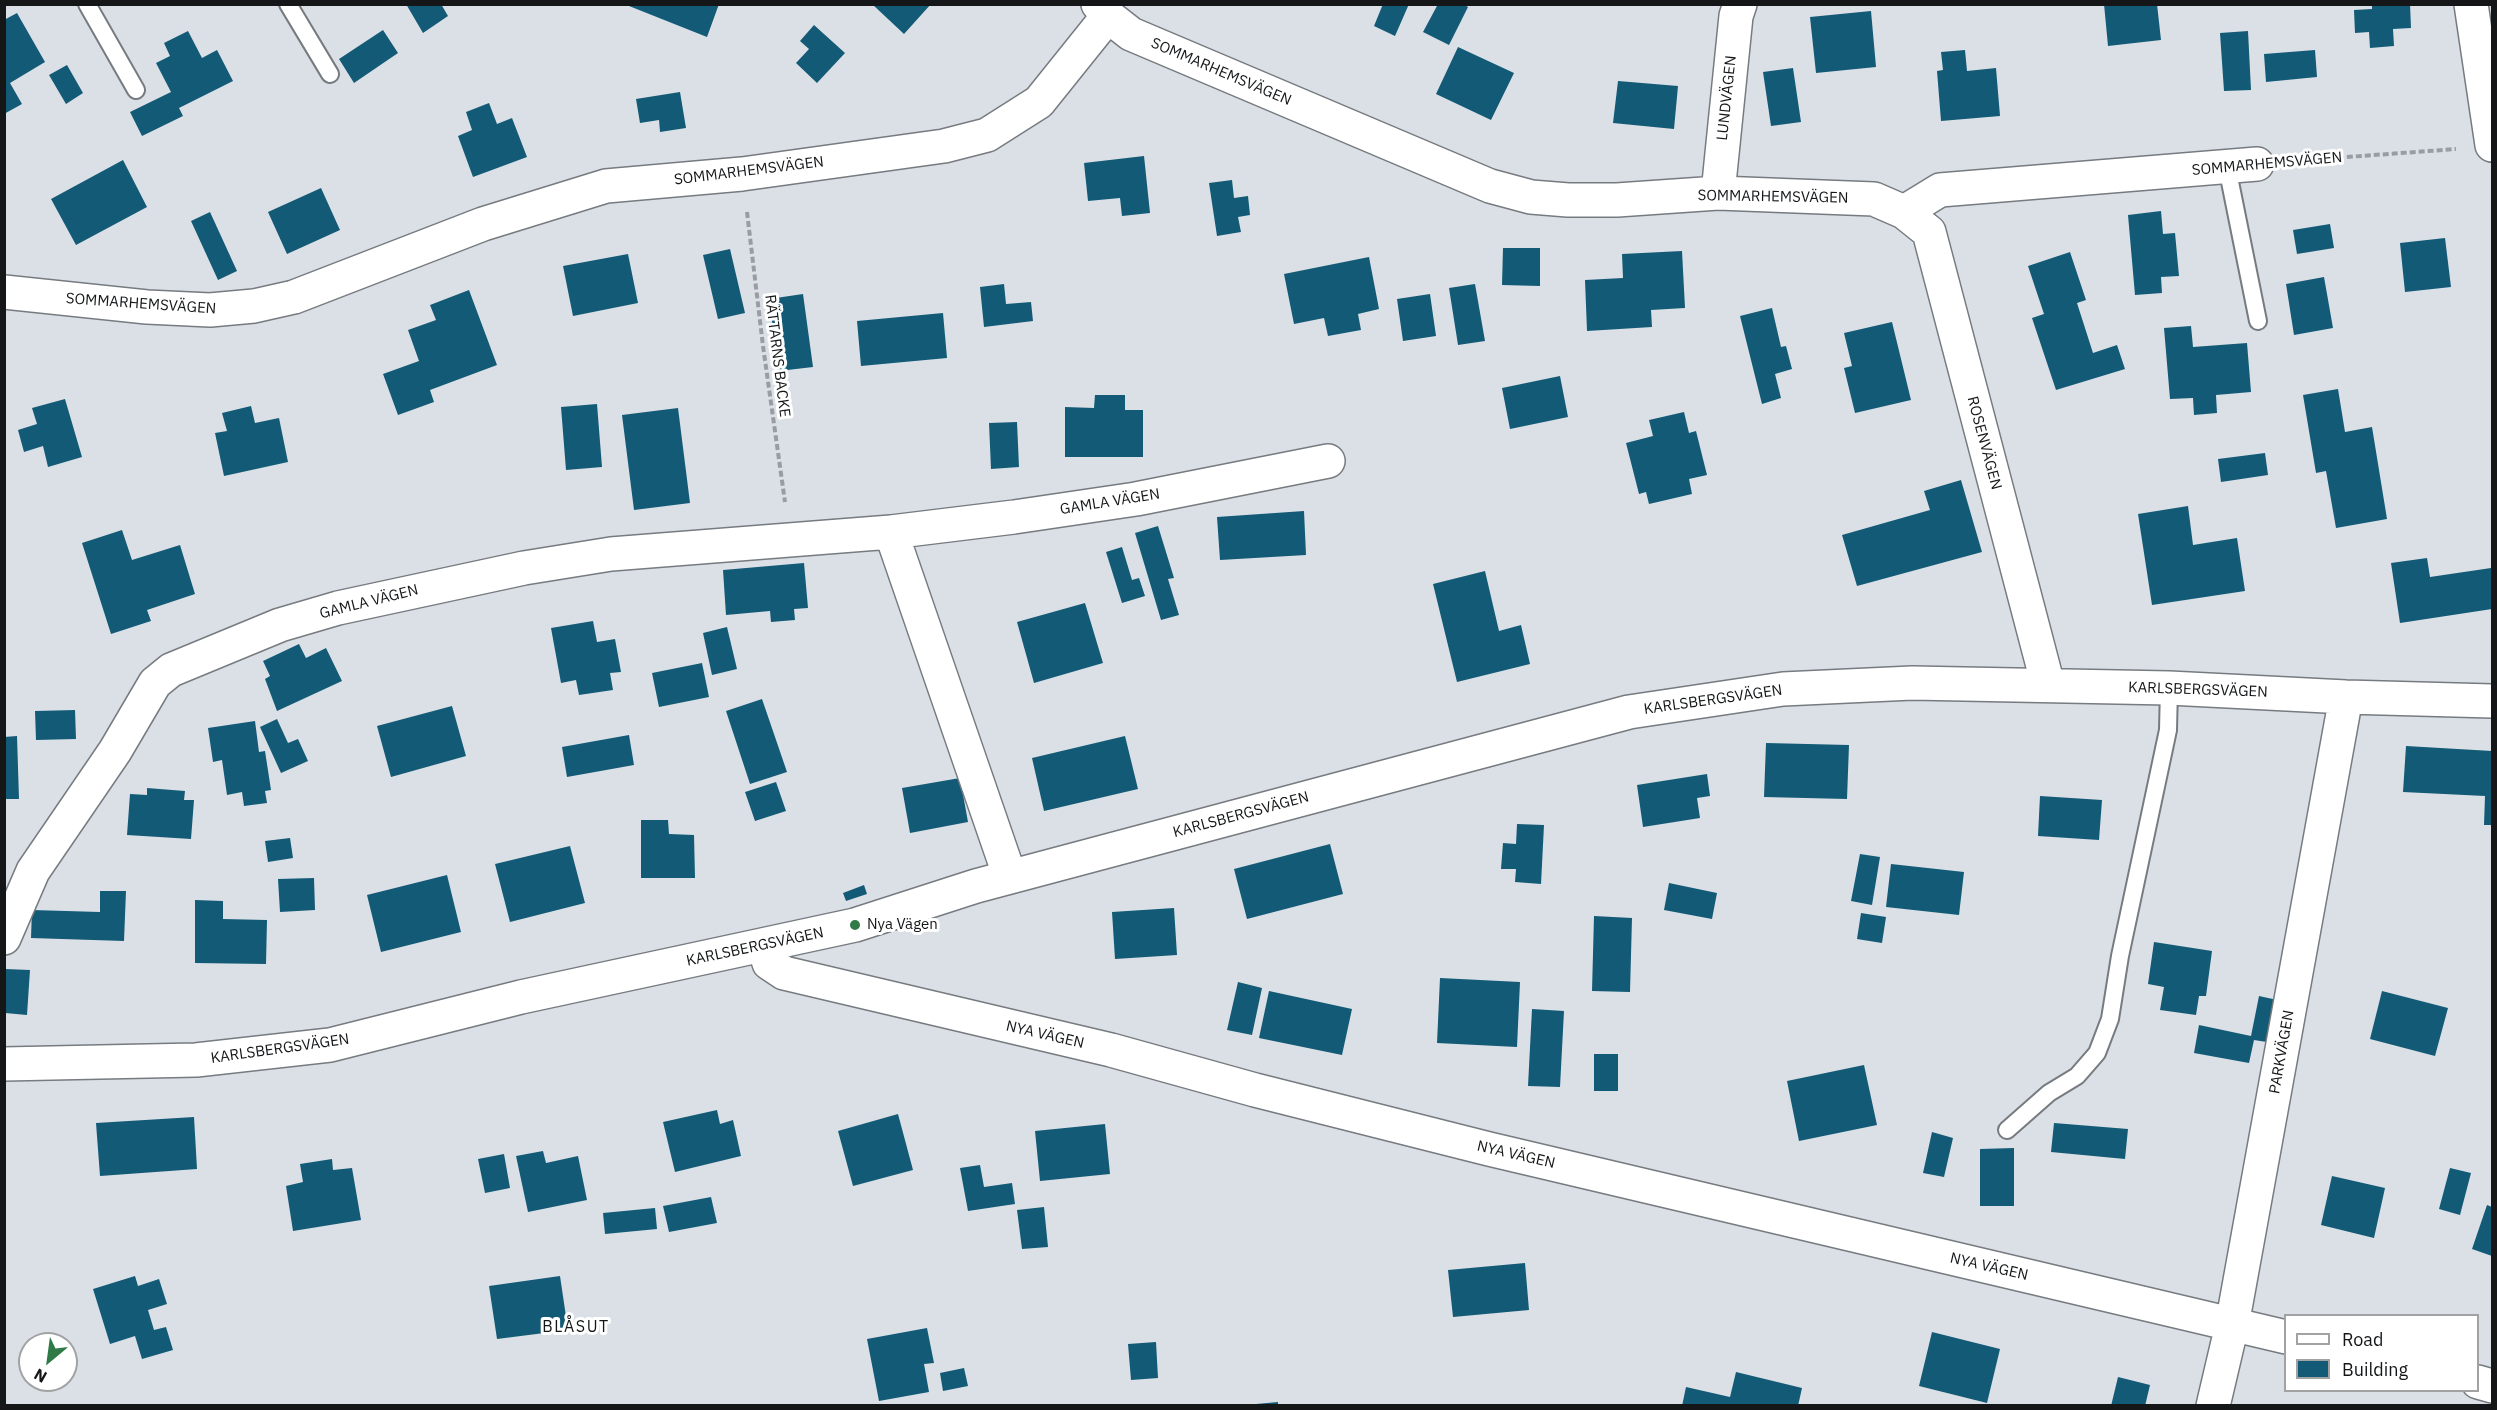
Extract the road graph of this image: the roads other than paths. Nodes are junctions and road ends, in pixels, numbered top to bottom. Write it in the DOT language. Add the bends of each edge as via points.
graph roads {
  1 [pos="87,4"];
  2 [pos="288,4"];
  3 [pos="1740,4"];
  4 [pos="2471,4"];
  5 [pos="1103,10"];
  6 [pos="330,74"];
  7 [pos="136,90"];
  8 [pos="2493,144"];
  9 [pos="2242,166"];
  10 [pos="1718,193"];
  11 [pos="1904,212"];
  12 [pos="4,292"];
  13 [pos="2258,321"];
  14 [pos="1328,461"];
  15 [pos="891,532"];
  16 [pos="2048,685"];
  17 [pos="2169,688"];
  18 [pos="2346,697"];
  19 [pos="2493,701"];
  20 [pos="1010,877"];
  21 [pos="4,938"];
  22 [pos="764,946"];
  23 [pos="4,1064"];
  24 [pos="2007,1130"];
  25 [pos="2232,1325"];
  26 [pos="2284,1337"];
  27 [pos="2213,1406"];
  1 -- 7 [label="lane"];
  2 -- 6 [label="lane"];
  3 -- 10 [label="street, LUNDVÄGEN"];
  4 -- 8 [label="street"];
  5 -- 10 [label="street, SOMMARHEMSVÄGEN" via="1131,34 1490,186 1531,197 1568,200"];
  5 -- 12 [label="street, SOMMARHEMSVÄGEN" via="1038,102 987,135 944,146 742,174 606,186 483,224 294,297 254,306 210,310 147,307"];
  9 -- 11 [label="street, SOMMARHEMSVÄGEN" via="1940,190"];
  9 -- 13 [label="lane"];
  10 -- 11 [label="street, SOMMARHEMSVÄGEN" via="1874,199"];
  11 -- 16 [label="street, ROSENVÄGEN" via="1929,232"];
  14 -- 15 [label="street, GAMLA VÄGEN" via="1136,499"];
  15 -- 20 [label="street"];
  15 -- 21 [label="street, GAMLA VÄGEN" via="611,554 447,583 280,625 171,670 154,683 115,751 33,871"];
  16 -- 17 [label="street, KARLSBERGSVÄGEN"];
  16 -- 20 [label="street, KARLSBERGSVÄGEN" via="1912,683 1784,689 1629,711"];
  17 -- 18 [label="street, KARLSBERGSVÄGEN"];
  17 -- 24 [label="lane" via="2168,729 2110,1019 2097,1053 2077,1076 2049,1093"];
  18 -- 19 [label="street, KARLSBERGSVÄGEN"];
  18 -- 25 [label="street, PARKVÄGEN"];
  20 -- 22 [label="street, KARLSBERGSVÄGEN" via="855,925"];
  22 -- 23 [label="street, KARLSBERGSVÄGEN" via="521,997 330,1045 196,1060"];
  22 -- 25 [label="street, NYA VÄGEN" via="769,963 784,973 1111,1050 1489,1149"];
  25 -- 26 [label="street, NYA VÄGEN"];
  25 -- 27 [label="street, PARKVÄGEN"];
}
